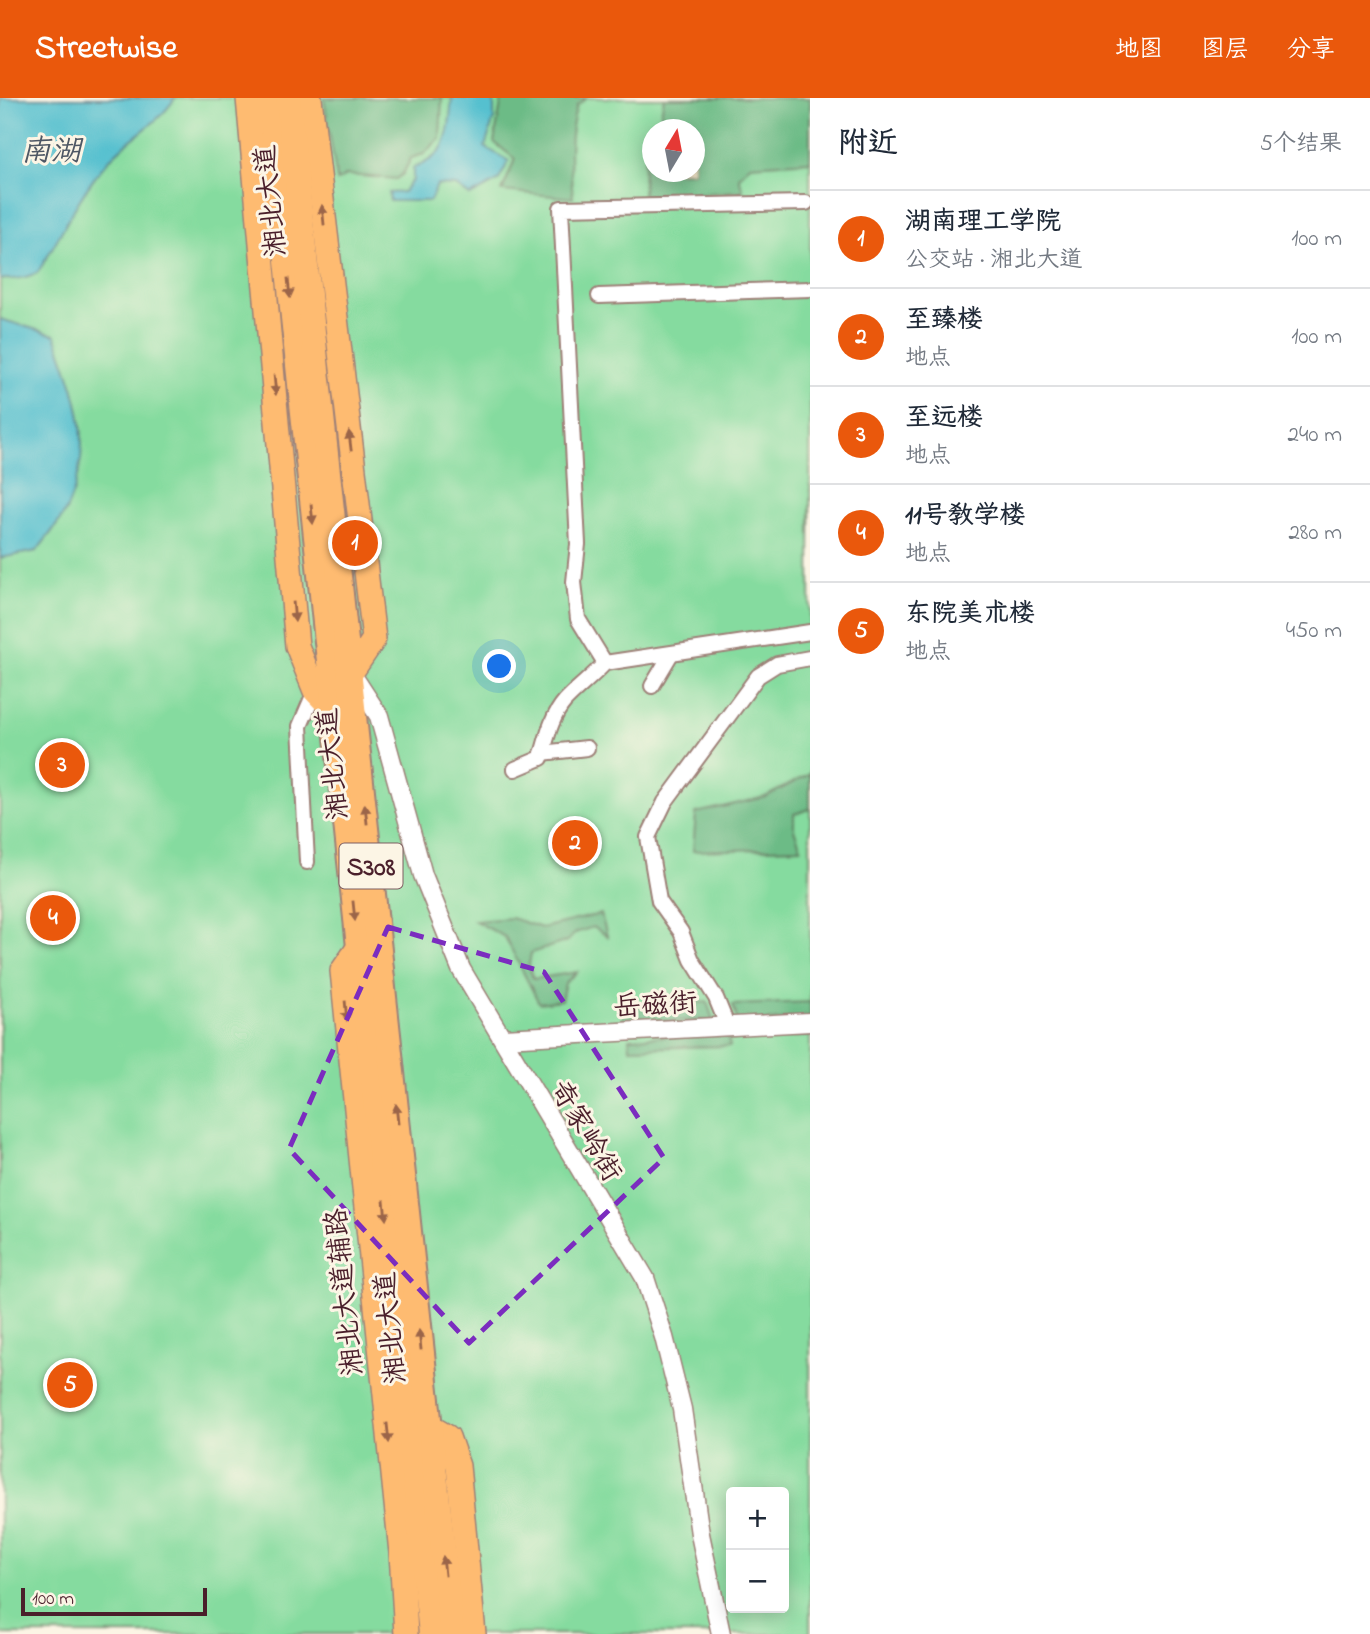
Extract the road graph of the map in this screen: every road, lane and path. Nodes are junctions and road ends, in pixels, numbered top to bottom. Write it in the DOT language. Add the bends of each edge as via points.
graph roads {
  1 [pos="248,98"];
  2 [pos="270,98"];
  3 [pos="288,98"];
  4 [pos="310,98"];
  5 [pos="806,203"];
  6 [pos="810,289"];
  7 [pos="599,296"];
  8 [pos="810,632"];
  9 [pos="326,650"];
  10 [pos="671,654"];
  11 [pos="810,658"];
  12 [pos="605,663"];
  13 [pos="351,673"];
  14 [pos="652,686"];
  15 [pos="315,691"];
  16 [pos="333,710"];
  17 [pos="587,748"];
  18 [pos="542,753"];
  19 [pos="515,769"];
  20 [pos="307,862"];
  21 [pos="358,948"];
  22 [pos="810,1022"];
  23 [pos="727,1025"];
  24 [pos="503,1038"];
  25 [pos="429,1426"];
  26 [pos="406,1634"];
  27 [pos="431,1634"];
  28 [pos="452,1634"];
  29 [pos="474,1634"];
  30 [pos="721,1634"];
  1 -- 15 [label="main road, one-way" via="297,646"];
  2 -- 9 [label="highway, 湘北大道 / S308, one-way"];
  3 -- 13 [label="highway, 湘北大道 / S308"];
  13 -- 4 [label="main road, one-way" via="374,639"];
  5 -- 12 [label="street" via="561,208 578,544 574,582 578,619"];
  6 -- 7 [label="street"];
  8 -- 10 [label="street"];
  9 -- 15 [label="main road"];
  9 -- 16 [label="highway, 湘北大道 / S308"];
  10 -- 12 [label="street"];
  10 -- 14 [label="street"];
  11 -- 23 [label="street" via="777,664 758,676 665,802 649,837 659,901 681,932"];
  12 -- 18 [label="street" via="565,701 551,722"];
  13 -- 24 [label="street, 奇家岭街" via="379,716 419,863 440,919 461,969"];
  25 -- 13 [label="highway, 湘北大道 / S308, one-way"];
  15 -- 16 [label="main road"];
  15 -- 20 [label="street" via="300,726"];
  16 -- 21 [label="highway, 湘北大道 / S308, one-way"];
  17 -- 18 [label="street"];
  18 -- 19 [label="street" via="541,758"];
  21 -- 26 [label="main road, 湘北大道辅路, one-way" via="342,971"];
  21 -- 27 [label="highway, 湘北大道 / S308, one-way"];
  22 -- 23 [label="street, 岳磁街"];
  23 -- 24 [label="street, 岳磁街"];
  24 -- 30 [label="street, 奇家岭街" via="645,1278 682,1409 700,1534"];
  28 -- 25 [label="highway, 湘北大道 / S308, one-way"];
  25 -- 29 [label="main road" via="448,1437 458,1466"];
}
